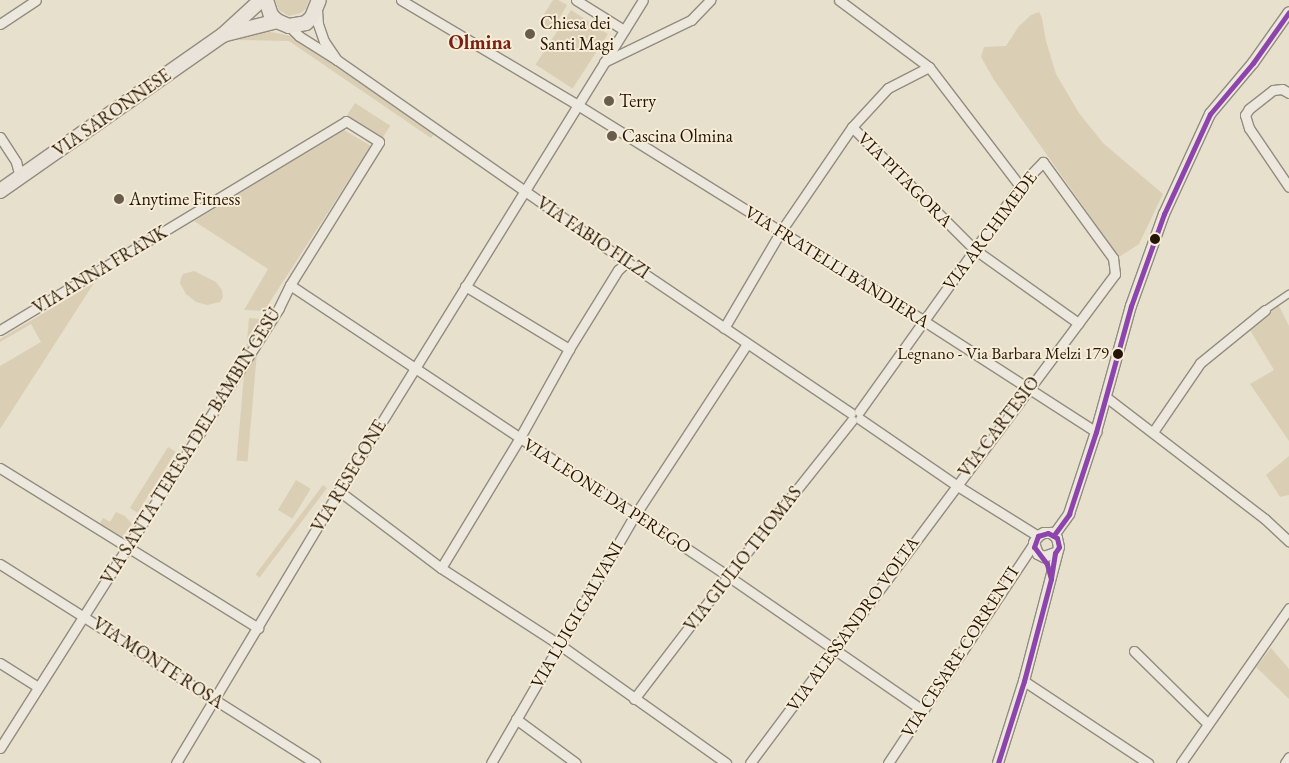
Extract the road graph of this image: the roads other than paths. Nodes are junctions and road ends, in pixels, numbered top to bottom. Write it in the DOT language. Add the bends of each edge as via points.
graph roads {
  1 [pos="261,0"];
  2 [pos="266,0"];
  3 [pos="401,0"];
  4 [pos="576,0"];
  5 [pos="643,0"];
  6 [pos="710,0"];
  7 [pos="839,0"];
  8 [pos="31,1"];
  9 [pos="318,5"];
  10 [pos="1289,12"];
  11 [pos="283,23"];
  12 [pos="0,24"];
  13 [pos="624,30"];
  14 [pos="223,35"];
  15 [pos="337,60"];
  16 [pos="604,62"];
  17 [pos="929,67"];
  18 [pos="1287,92"];
  19 [pos="576,104"];
  20 [pos="852,127"];
  21 [pos="0,137"];
  22 [pos="379,142"];
  23 [pos="20,177"];
  24 [pos="1020,186"];
  25 [pos="1289,187"];
  26 [pos="0,191"];
  27 [pos="524,191"];
  28 [pos="781,231"];
  29 [pos="974,249"];
  30 [pos="627,262"];
  31 [pos="1115,274"];
  32 [pos="290,285"];
  33 [pos="465,286"];
  34 [pos="1289,294"];
  35 [pos="1264,310"];
  36 [pos="924,321"];
  37 [pos="1078,323"];
  38 [pos="724,328"];
  39 [pos="0,330"];
  40 [pos="747,344"];
  41 [pos="569,349"];
  42 [pos="414,369"];
  43 [pos="1029,389"];
  44 [pos="1106,397"];
  45 [pos="856,416"];
  46 [pos="1096,432"];
  47 [pos="1153,432"];
  48 [pos="520,438"];
  49 [pos="0,468"];
  50 [pos="956,485"];
  51 [pos="339,491"];
  52 [pos="635,515"];
  53 [pos="1054,535"];
  54 [pos="1036,539"];
  55 [pos="1289,541"];
  56 [pos="127,546"];
  57 [pos="1055,554"];
  58 [pos="1040,556"];
  59 [pos="0,564"];
  60 [pos="440,568"];
  61 [pos="728,576"];
  62 [pos="1051,579"];
  63 [pos="1289,608"];
  64 [pos="84,615"];
  65 [pos="258,628"];
  66 [pos="560,645"];
  67 [pos="834,651"];
  68 [pos="1134,651"];
  69 [pos="0,663"];
  70 [pos="1024,681"];
  71 [pos="38,687"];
  72 [pos="634,699"];
  73 [pos="215,700"];
  74 [pos="922,710"];
  75 [pos="516,719"];
  76 [pos="1207,723"];
  77 [pos="0,748"];
  78 [pos="1289,757"];
  79 [pos="176,763"];
  80 [pos="315,763"];
  81 [pos="491,763"];
  82 [pos="576,763"];
  83 [pos="726,763"];
  84 [pos="750,763"];
  85 [pos="888,763"];
  86 [pos="998,763"];
  87 [pos="1148,763"];
  88 [pos="1181,763"];
  89 [pos="1285,763"];
  1 -- 14 [label="main road, VIA SARONNESE"];
  2 -- 11 [label="main road" via="267,8"];
  3 -- 19 [label="street, VIA FRATELLI BANDIERA"];
  4 -- 13 [label="street"];
  5 -- 13 [label="street, VIA RESEGONE"];
  6 -- 16 [label="street" via="691,20"];
  7 -- 17 [label="street"];
  8 -- 12 [label="street"];
  9 -- 11 [label="main road, VIA SARONNESE" via="306,23"];
  9 -- 15 [label="street, VIA FABIO FILZI" via="318,24 324,41"];
  10 -- 44 [label="street" via="1253,63 1210,114 1164,214 1131,306"];
  11 -- 14 [label="main road, VIA SARONNESE"];
  11 -- 15 [label="street, VIA FABIO FILZI"];
  13 -- 16 [label="street, VIA RESEGONE"];
  14 -- 23 [label="main road, VIA SARONNESE"];
  15 -- 27 [label="street, VIA FABIO FILZI"];
  16 -- 19 [label="street, VIA RESEGONE"];
  17 -- 20 [label="street" via="888,88"];
  17 -- 24 [label="street"];
  18 -- 25 [label="street" via="1279,89 1270,92 1249,109 1245,119"];
  19 -- 27 [label="street, VIA RESEGONE"];
  19 -- 28 [label="street, VIA FRATELLI BANDIERA"];
  20 -- 28 [label="street"];
  20 -- 29 [label="street, VIA PITAGORA"];
  21 -- 23 [label="street" via="16,162"];
  22 -- 32 [label="street, VIA SANTA TERESA DEL BAMBIN GESÙ"];
  22 -- 39 [label="street, VIA ANNA FRANK" via="346,121"];
  23 -- 26 [label="main road, VIA SARONNESE"];
  24 -- 29 [label="street, VIA ARCHIMEDE"];
  24 -- 31 [label="street, VIA ARCHIMEDE" via="1043,162 1113,258"];
  27 -- 30 [label="street, VIA FABIO FILZI"];
  27 -- 33 [label="street, VIA RESEGONE"];
  28 -- 36 [label="street, VIA FRATELLI BANDIERA"];
  28 -- 38 [label="street"];
  29 -- 36 [label="street, VIA ARCHIMEDE"];
  29 -- 37 [label="street, VIA PITAGORA"];
  30 -- 38 [label="street, VIA FABIO FILZI"];
  30 -- 41 [label="street" via="618,270"];
  31 -- 37 [label="street, VIA CARTESIO"];
  32 -- 42 [label="street, VIA LEONE DA PEREGO"];
  32 -- 56 [label="street, VIA SANTA TERESA DEL BAMBIN GESÙ" via="279,308"];
  33 -- 41 [label="street"];
  33 -- 42 [label="street, VIA RESEGONE"];
  34 -- 35 [label="street"];
  35 -- 47 [label="street" via="1200,363"];
  36 -- 43 [label="street, VIA FRATELLI BANDIERA"];
  36 -- 45 [label="street, VIA ARCHIMEDE"];
  37 -- 43 [label="street, VIA CARTESIO"];
  38 -- 40 [label="street, VIA FABIO FILZI"];
  40 -- 45 [label="street, VIA FABIO FILZI"];
  40 -- 52 [label="street, VIA LUIGI GALVANI"];
  41 -- 48 [label="street"];
  42 -- 48 [label="street, VIA LEONE DA PEREGO"];
  42 -- 51 [label="street, VIA RESEGONE"];
  43 -- 46 [label="street, VIA FRATELLI BANDIERA"];
  43 -- 50 [label="street, VIA CARTESIO"];
  44 -- 46 [label="street"];
  44 -- 47 [label="street"];
  45 -- 50 [label="street, VIA FABIO FILZI"];
  45 -- 61 [label="street, VIA GIULIO THOMAS"];
  46 -- 53 [label="street" via="1069,514"];
  47 -- 55 [label="street"];
  48 -- 52 [label="street, VIA LEONE DA PEREGO"];
  48 -- 60 [label="street"];
  49 -- 56 [label="street"];
  50 -- 54 [label="street, VIA FABIO FILZI"];
  50 -- 67 [label="street, VIA ALESSANDRO VOLTA"];
  51 -- 60 [label="street"];
  51 -- 65 [label="street, VIA RESEGONE"];
  52 -- 61 [label="street, VIA LEONE DA PEREGO"];
  52 -- 66 [label="street, VIA LUIGI GALVANI"];
  53 -- 54 [label="street" via="1044,533"];
  53 -- 57 [label="street" via="1059,545"];
  54 -- 58 [label="street" via="1035,550"];
  54 -- 74 [label="street, VIA CESARE CORRENTI"];
  56 -- 64 [label="street, VIA SANTA TERESA DEL BAMBIN GESÙ"];
  56 -- 65 [label="street"];
  57 -- 58 [label="street"];
  57 -- 62 [label="street"];
  58 -- 62 [label="street" via="1047,564"];
  59 -- 64 [label="street, VIA MONTE ROSA"];
  60 -- 66 [label="street"];
  61 -- 67 [label="street, VIA LEONE DA PEREGO"];
  61 -- 72 [label="street, VIA GIULIO THOMAS"];
  62 -- 70 [label="street"];
  63 -- 76 [label="street"];
  64 -- 71 [label="street, VIA SANTA TERESA DEL BAMBIN GESÙ"];
  64 -- 73 [label="street, VIA MONTE ROSA"];
  65 -- 73 [label="street, VIA RESEGONE"];
  66 -- 72 [label="street"];
  66 -- 75 [label="street, VIA LUIGI GALVANI"];
  67 -- 74 [label="street, VIA LEONE DA PEREGO"];
  67 -- 84 [label="street, VIA ALESSANDRO VOLTA"];
  68 -- 76 [label="street"];
  69 -- 71 [label="street"];
  70 -- 86 [label="street"];
  70 -- 87 [label="street"];
  71 -- 77 [label="street, VIA SANTA TERESA DEL BAMBIN GESÙ"];
  72 -- 83 [label="street"];
  73 -- 79 [label="street, VIA RESEGONE"];
  73 -- 80 [label="street, VIA MONTE ROSA"];
  74 -- 85 [label="street, VIA CESARE CORRENTI"];
  75 -- 81 [label="street, VIA LUIGI GALVANI"];
  75 -- 82 [label="street"];
  76 -- 88 [label="street"];
  78 -- 89 [label="street"];
}
